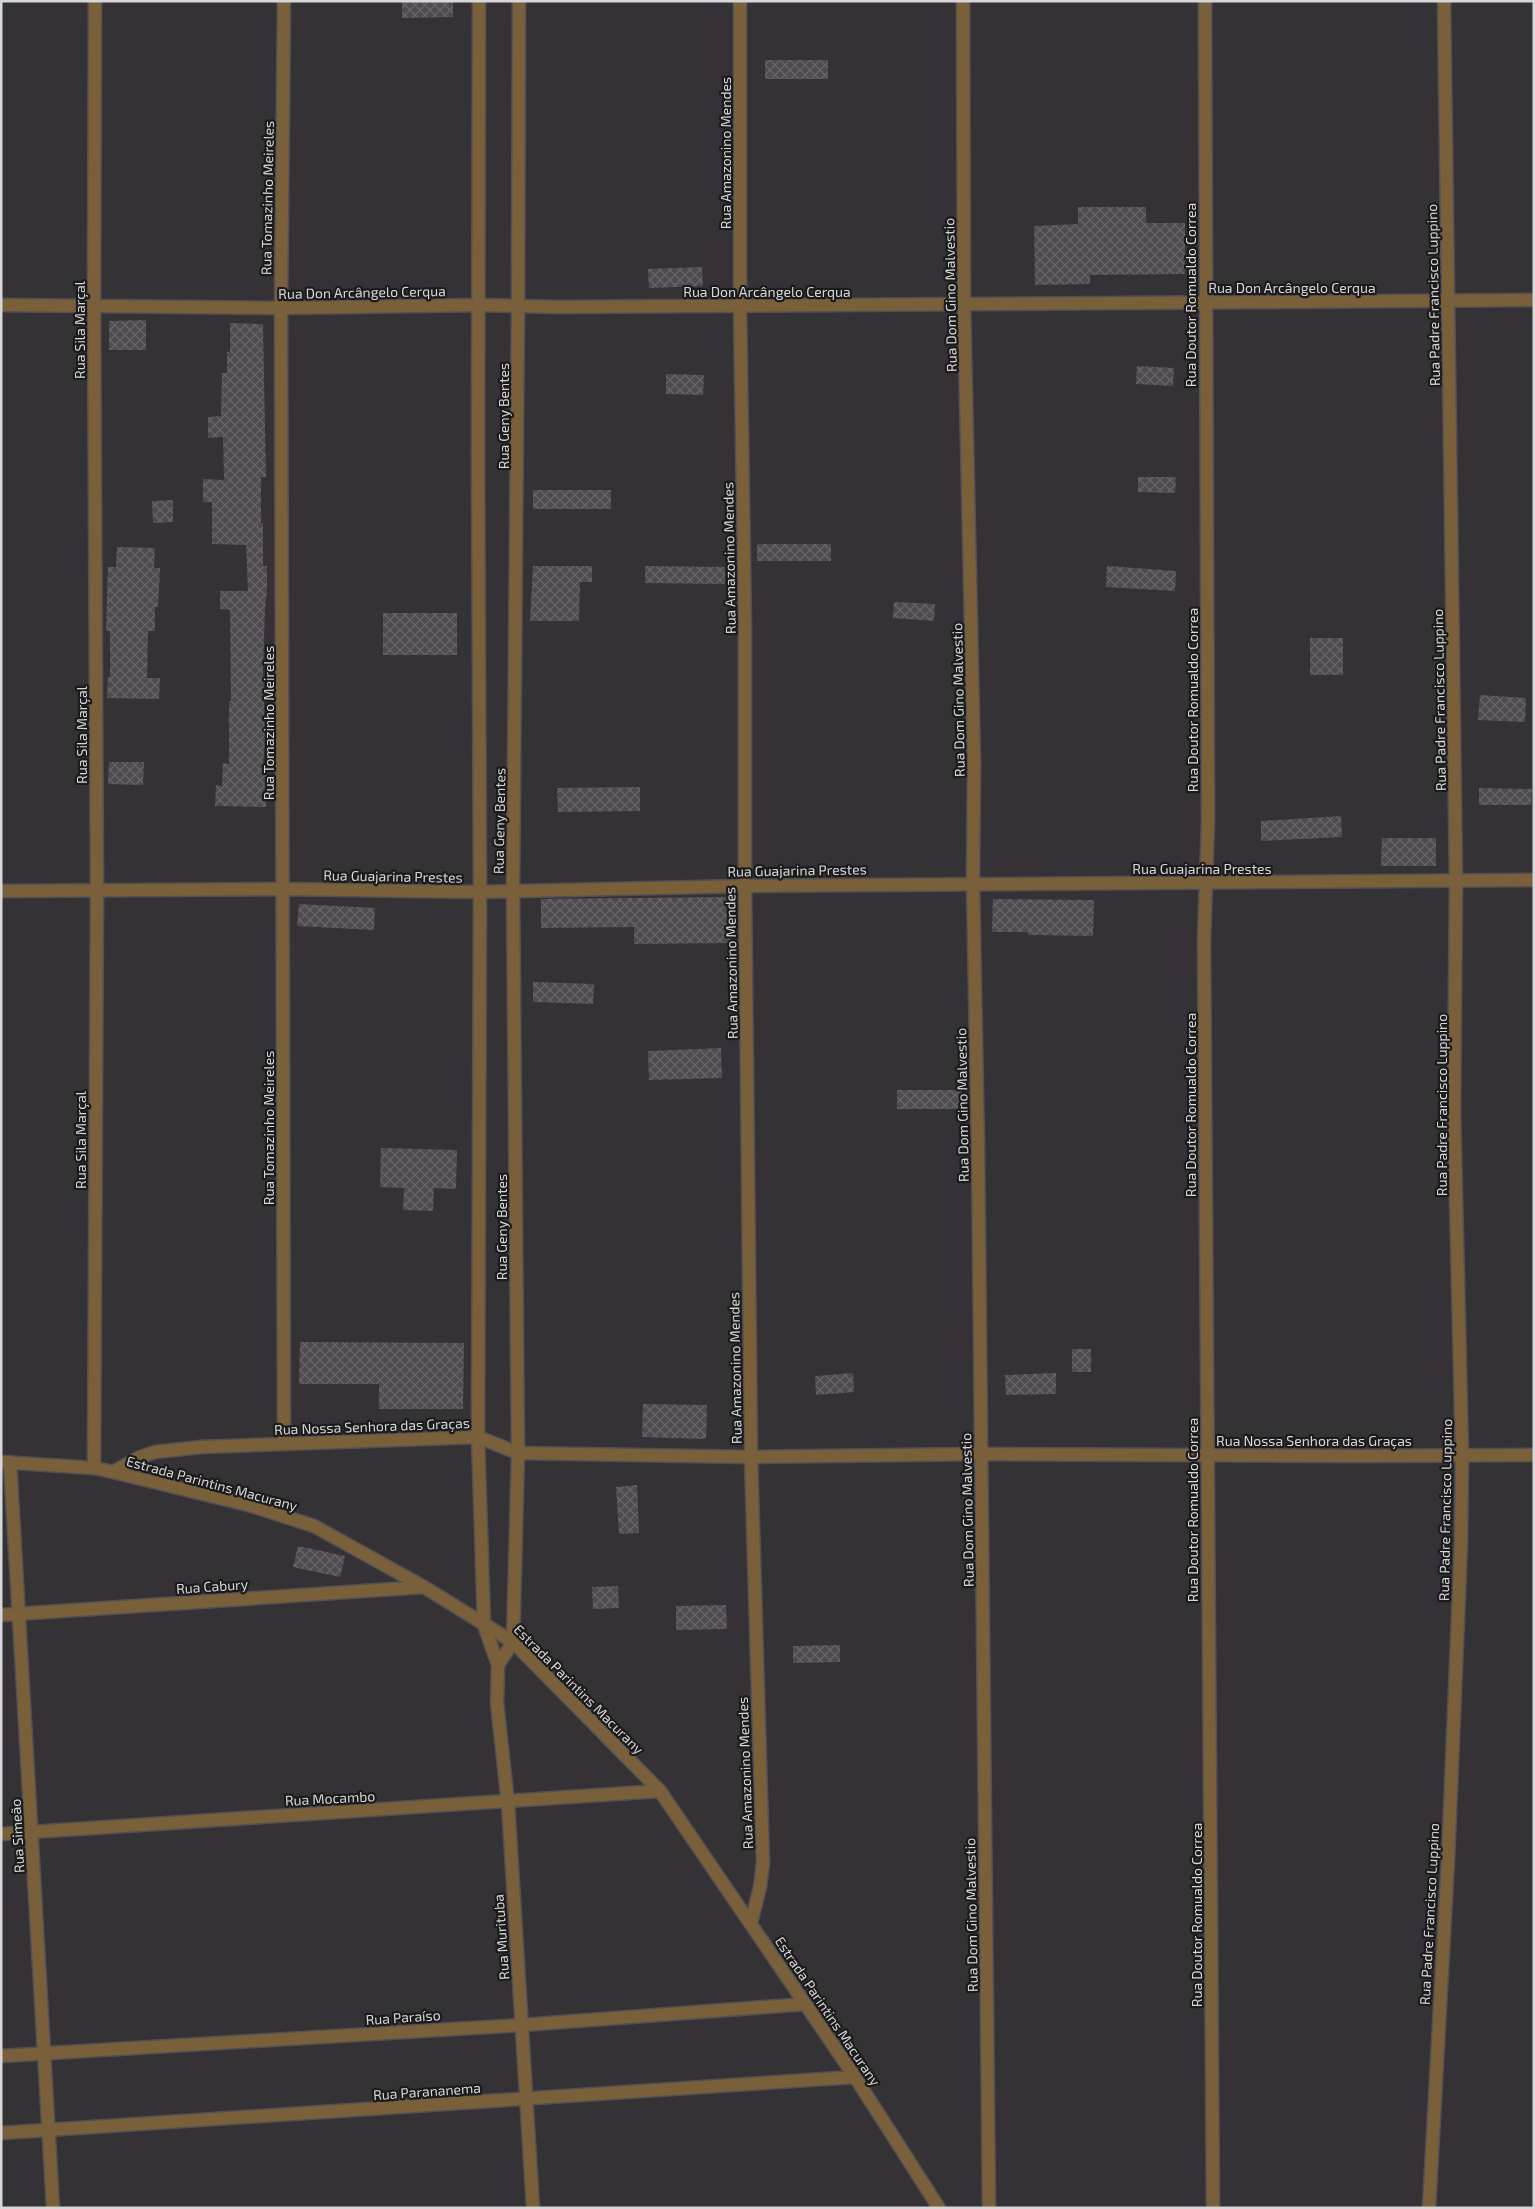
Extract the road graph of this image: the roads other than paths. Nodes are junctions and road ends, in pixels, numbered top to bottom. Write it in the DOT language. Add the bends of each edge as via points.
graph roads {
  1 [pos="95,1"];
  2 [pos="284,1"];
  3 [pos="480,1"];
  4 [pos="519,1"];
  5 [pos="740,1"];
  6 [pos="964,1"];
  7 [pos="1205,1"];
  8 [pos="1444,1"];
  9 [pos="1448,300"];
  10 [pos="1534,300"];
  11 [pos="1205,302"];
  12 [pos="964,304"];
  13 [pos="1,305"];
  14 [pos="479,305"];
  15 [pos="94,306"];
  16 [pos="518,306"];
  17 [pos="740,306"];
  18 [pos="281,308"];
  19 [pos="1534,880"];
  20 [pos="1456,882"];
  21 [pos="1206,883"];
  22 [pos="973,884"];
  23 [pos="745,886"];
  24 [pos="283,889"];
  25 [pos="97,890"];
  26 [pos="513,890"];
  27 [pos="1,891"];
  28 [pos="480,892"];
  29 [pos="478,1437"];
  30 [pos="284,1444"];
  31 [pos="518,1453"];
  32 [pos="981,1454"];
  33 [pos="1207,1455"];
  34 [pos="1534,1455"];
  35 [pos="1462,1456"];
  36 [pos="751,1457"];
  37 [pos="6,1462"];
  38 [pos="94,1468"];
  39 [pos="114,1472"];
  40 [pos="424,1587"];
  41 [pos="1,1614"];
  42 [pos="18,1614"];
  43 [pos="484,1624"];
  44 [pos="513,1642"];
  45 [pos="498,1665"];
  46 [pos="660,1792"];
  47 [pos="508,1802"];
  48 [pos="32,1831"];
  49 [pos="1,1834"];
  50 [pos="751,1923"];
  51 [pos="806,2004"];
  52 [pos="522,2025"];
  53 [pos="45,2054"];
  54 [pos="1,2056"];
  55 [pos="855,2077"];
  56 [pos="526,2100"];
  57 [pos="49,2131"];
  58 [pos="1,2133"];
  59 [pos="54,2208"];
  60 [pos="533,2208"];
  61 [pos="940,2208"];
  62 [pos="989,2208"];
  63 [pos="1213,2208"];
  64 [pos="1429,2208"];
  1 -- 15 [label="street, Rua Sila Marçal"];
  2 -- 18 [label="street, Rua Tomazinho Meireles"];
  3 -- 14 [label="street, Rua Geny Bentes"];
  4 -- 16 [label="street, Rua Geny Bentes"];
  5 -- 17 [label="street, Rua Amazonino Mendes"];
  6 -- 12 [label="street, Rua Dom Gino Malvestio"];
  7 -- 11 [label="street, Rua Doutor Romualdo Correa"];
  8 -- 9 [label="street, Rua Padre Francisco Luppino"];
  9 -- 10 [label="street, Rua Don Arcângelo Cerqua"];
  9 -- 11 [label="street, Rua Don Arcângelo Cerqua"];
  9 -- 20 [label="street, Rua Padre Francisco Luppino"];
  11 -- 12 [label="street, Rua Don Arcângelo Cerqua"];
  11 -- 21 [label="street, Rua Doutor Romualdo Correa"];
  12 -- 17 [label="street, Rua Don Arcângelo Cerqua"];
  12 -- 22 [label="street, Rua Dom Gino Malvestio" via="974,764"];
  13 -- 15 [label="street, Rua Don Arcângelo Cerqua"];
  14 -- 16 [label="street, Rua Don Arcângelo Cerqua"];
  14 -- 18 [label="street, Rua Don Arcângelo Cerqua"];
  14 -- 28 [label="street, Rua Geny Bentes"];
  15 -- 18 [label="street, Rua Don Arcângelo Cerqua"];
  15 -- 25 [label="street, Rua Sila Marçal"];
  16 -- 17 [label="street, Rua Don Arcângelo Cerqua"];
  16 -- 26 [label="street, Rua Geny Bentes"];
  17 -- 23 [label="street, Rua Amazonino Mendes" via="746,630"];
  18 -- 24 [label="street, Rua Tomazinho Meireles"];
  19 -- 20 [label="street, Rua Guajarina Prestes"];
  20 -- 21 [label="street, Rua Guajarina Prestes"];
  20 -- 35 [label="street, Rua Padre Francisco Luppino" via="1454,1112"];
  21 -- 22 [label="street, Rua Guajarina Prestes"];
  21 -- 33 [label="street, Rua Doutor Romualdo Correa"];
  22 -- 23 [label="street, Rua Guajarina Prestes"];
  22 -- 32 [label="street, Rua Dom Gino Malvestio"];
  23 -- 26 [label="street, Rua Guajarina Prestes"];
  23 -- 36 [label="street, Rua Amazonino Mendes"];
  24 -- 25 [label="street, Rua Guajarina Prestes"];
  24 -- 28 [label="street, Rua Guajarina Prestes"];
  24 -- 30 [label="street, Rua Tomazinho Meireles"];
  25 -- 27 [label="street, Rua Guajarina Prestes"];
  25 -- 38 [label="street, Rua Sila Marçal"];
  26 -- 28 [label="street, Rua Guajarina Prestes"];
  26 -- 31 [label="street, Rua Geny Bentes"];
  28 -- 29 [label="street, Rua Geny Bentes"];
  29 -- 30 [label="street, Rua Nossa Senhora das Graças"];
  29 -- 31 [label="street, Rua Nossa Senhora das Graças"];
  29 -- 43 [label="street, Rua Geny Bentes"];
  30 -- 39 [label="street, Rua Nossa Senhora das Graças" via="155,1452"];
  31 -- 36 [label="street, Rua Nossa Senhora das Graças"];
  31 -- 44 [label="street, Rua Geny Bentes"];
  32 -- 33 [label="street, Rua Nossa Senhora das Graças"];
  32 -- 36 [label="street, Rua Nossa Senhora das Graças"];
  32 -- 62 [label="street, Rua Dom Gino Malvestio"];
  33 -- 35 [label="street, Rua Nossa Senhora das Graças"];
  33 -- 63 [label="street, Rua Doutor Romualdo Correa"];
  34 -- 35 [label="street, Rua Nossa Senhora das Graças"];
  35 -- 64 [label="street, Rua Padre Francisco Luppino" via="1448,1850"];
  36 -- 50 [label="street, Rua Amazonino Mendes" via="763,1862"];
  37 -- 38 [label="street, Estrada Parintins Macurany"];
  37 -- 42 [label="street, Rua Simeão"];
  38 -- 39 [label="street, Estrada Parintins Macurany"];
  39 -- 40 [label="street, Estrada Parintins Macurany" via="252,1506 314,1526"];
  40 -- 42 [label="street, Rua Cabury"];
  40 -- 43 [label="street, Estrada Parintins Macurany"];
  41 -- 42 [label="street, Rua Cabury"];
  42 -- 48 [label="street, Rua Simeão"];
  43 -- 44 [label="street, Estrada Parintins Macurany"];
  43 -- 45 [label="street, Rua Murituba"];
  44 -- 45 [label="street"];
  44 -- 46 [label="street, Estrada Parintins Macurany"];
  45 -- 47 [label="street, Rua Murituba" via="497,1703"];
  46 -- 47 [label="street, Rua Mocambo"];
  46 -- 50 [label="street, Estrada Parintins Macurany"];
  47 -- 48 [label="street, Rua Mocambo"];
  47 -- 52 [label="street, Rua Murituba"];
  48 -- 49 [label="street, Rua Mocambo"];
  48 -- 53 [label="street, Rua Simeão"];
  50 -- 51 [label="street, Estrada Parintins Macurany"];
  51 -- 52 [label="street, Rua Paraíso"];
  51 -- 55 [label="street, Estrada Parintins Macurany"];
  52 -- 53 [label="street, Rua Paraíso"];
  52 -- 56 [label="street, Rua Murituba"];
  53 -- 54 [label="street, Rua Paraíso"];
  53 -- 57 [label="street, Rua Simeão"];
  55 -- 56 [label="street, Rua Parananema"];
  55 -- 61 [label="street, Estrada Parintins Macurany"];
  56 -- 57 [label="street, Rua Parananema"];
  56 -- 60 [label="street, Rua Murituba"];
  57 -- 58 [label="street, Rua Parananema"];
  57 -- 59 [label="street, Rua Simeão"];
}
